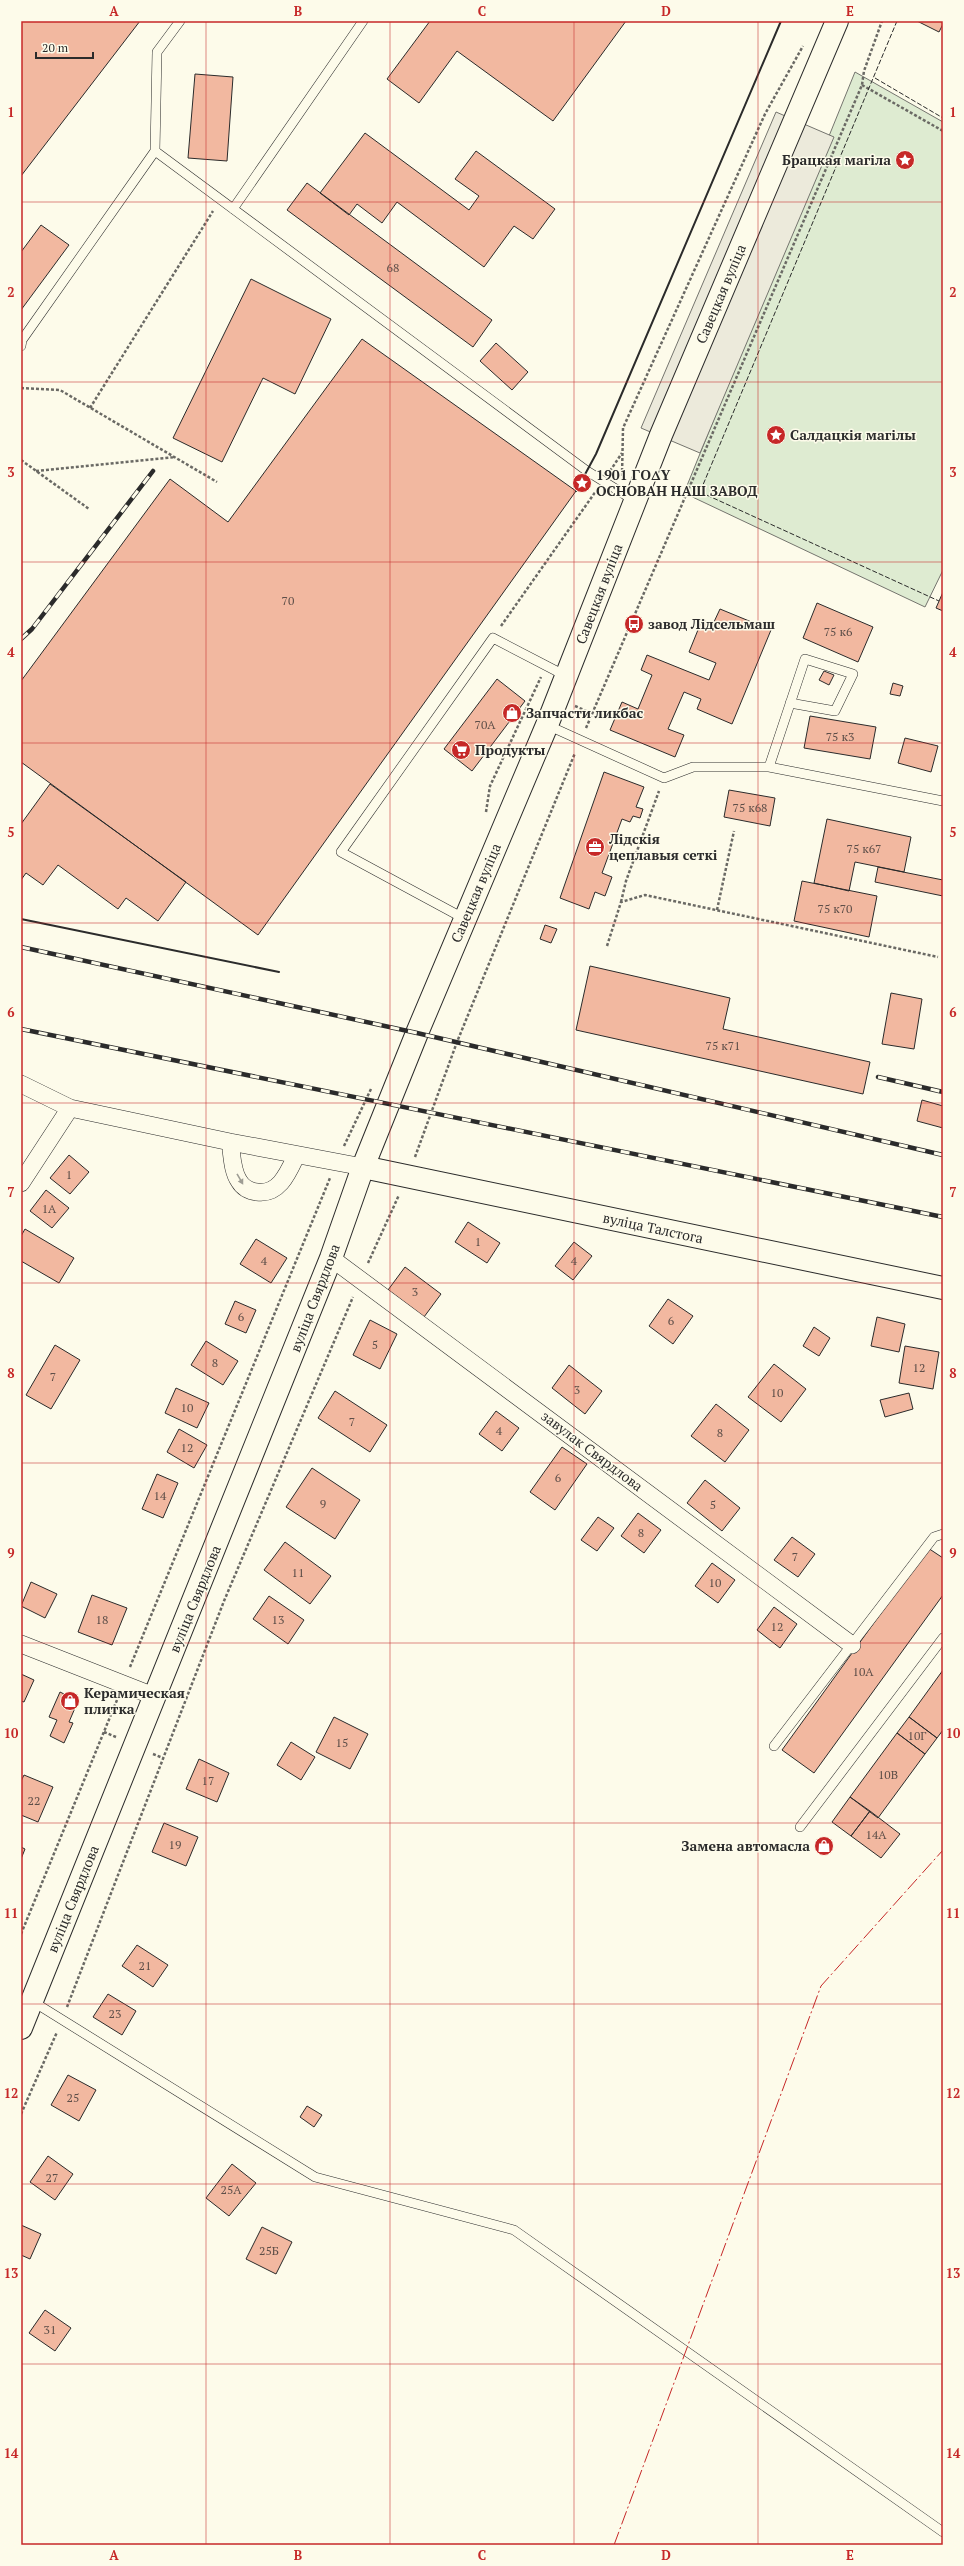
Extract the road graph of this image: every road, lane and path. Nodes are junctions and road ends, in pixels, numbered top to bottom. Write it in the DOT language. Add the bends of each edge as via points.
graph roads {
  1 [pos="180,21"];
  2 [pos="363,21"];
  3 [pos="837,21"];
  4 [pos="882,21"];
  5 [pos="806,39"];
  6 [pos="862,86"];
  7 [pos="943,131"];
  8 [pos="155,151"];
  9 [pos="220,199"];
  10 [pos="234,209"];
  11 [pos="21,346"];
  12 [pos="21,388"];
  13 [pos="90,408"];
  14 [pos="622,453"];
  15 [pos="175,457"];
  16 [pos="21,460"];
  17 [pos="36,471"];
  18 [pos="603,481"];
  19 [pos="217,482"];
  20 [pos="628,496"];
  21 [pos="89,509"];
  22 [pos="493,638"];
  23 [pos="546,666"];
  24 [pos="566,676"];
  25 [pos="790,703"];
  26 [pos="547,725"];
  27 [pos="580,741"];
  28 [pos="769,767"];
  29 [pos="664,778"];
  30 [pos="943,801"];
  31 [pos="486,817"];
  32 [pos="734,831"];
  33 [pos="621,902"];
  34 [pos="717,910"];
  35 [pos="465,919"];
  36 [pos="607,946"];
  37 [pos="938,957"];
  38 [pos="21,1084"];
  39 [pos="372,1085"];
  40 [pos="70,1108"];
  41 [pos="230,1142"];
  42 [pos="296,1156"];
  43 [pos="337,1161"];
  44 [pos="363,1167"];
  45 [pos="407,1177"];
  46 [pos="21,1183"];
  47 [pos="331,1258"];
  48 [pos="361,1280"];
  49 [pos="943,1288"];
  50 [pos="943,1534"];
  51 [pos="943,1638"];
  52 [pos="21,1644"];
  53 [pos="852,1645"];
  54 [pos="123,1684"];
  55 [pos="156,1697"];
  56 [pos="774,1746"];
  57 [pos="800,1827"];
  58 [pos="21,1934"];
  59 [pos="32,2001"];
  60 [pos="62,2020"];
  61 [pos="21,2028"];
  62 [pos="21,2114"];
  63 [pos="943,2532"];
  1 -- 8 [label="lane" via="157,52"];
  2 -- 10 [label="lane"];
  3 -- 20 [label="main road, Савецкая вуліца"];
  4 -- 6 [label="path" via="864,71"];
  5 -- 14 [label="path" via="765,114 624,428"];
  6 -- 7 [label="path"];
  6 -- 27 [label="path"];
  8 -- 9 [label="lane"];
  8 -- 11 [label="lane" via="22,340"];
  9 -- 10 [label="lane"];
  9 -- 13 [label="path"];
  10 -- 18 [label="lane"];
  12 -- 13 [label="path" via="60,390"];
  13 -- 15 [label="path"];
  14 -- 18 [label="path"];
  14 -- 20 [label="path"];
  15 -- 17 [label="path"];
  15 -- 19 [label="path"];
  16 -- 17 [label="path"];
  17 -- 21 [label="path"];
  18 -- 20 [label="lane"];
  18 -- 22 [label="path"];
  20 -- 24 [label="main road, Савецкая вуліца"];
  22 -- 23 [label="lane"];
  22 -- 35 [label="lane" via="341,852"];
  23 -- 24 [label="lane"];
  23 -- 31 [label="path" via="490,786"];
  24 -- 26 [label="main road, Савецкая вуліца"];
  25 -- 25 [label="lane" via="805,659 853,674 835,711"];
  25 -- 28 [label="lane"];
  26 -- 27 [label="lane"];
  26 -- 35 [label="main road, Савецкая вуліца"];
  27 -- 29 [label="lane"];
  27 -- 45 [label="path" via="457,1042"];
  28 -- 29 [label="lane" via="693,767"];
  28 -- 30 [label="lane"];
  29 -- 33 [label="path" via="626,881"];
  32 -- 34 [label="path"];
  33 -- 34 [label="path" via="644,896"];
  33 -- 36 [label="path"];
  34 -- 37 [label="path"];
  35 -- 44 [label="main road, Савецкая вуліца"];
  38 -- 40 [label="street"];
  39 -- 43 [label="path"];
  40 -- 41 [label="street"];
  40 -- 46 [label="street"];
  41 -- 42 [label="street"];
  41 -- 42 [label="street, one-way" via="239,1182 249,1191 265,1193 276,1188 287,1176"];
  42 -- 43 [label="street"];
  43 -- 44 [label="street"];
  43 -- 54 [label="path"];
  44 -- 45 [label="main road, вуліца Талстога"];
  44 -- 47 [label="main road, вуліца Свярдлова"];
  45 -- 48 [label="path"];
  45 -- 49 [label="main road, вуліца Талстога"];
  47 -- 48 [label="street, завулак Свярдлова"];
  47 -- 55 [label="main road, вуліца Свярдлова"];
  48 -- 53 [label="street, завулак Свярдлова"];
  48 -- 60 [label="path" via="224,1601"];
  50 -- 53 [label="lane" via="934,1538"];
  51 -- 57 [label="lane"];
  52 -- 54 [label="street"];
  53 -- 56 [label="lane"];
  54 -- 55 [label="street"];
  54 -- 58 [label="path"];
  55 -- 59 [label="main road, вуліца Свярдлова"];
  59 -- 60 [label="lane"];
  59 -- 61 [label="main road, вуліца Свярдлова"];
  60 -- 62 [label="path"];
  60 -- 63 [label="lane" via="315,2177 514,2230"];
}
